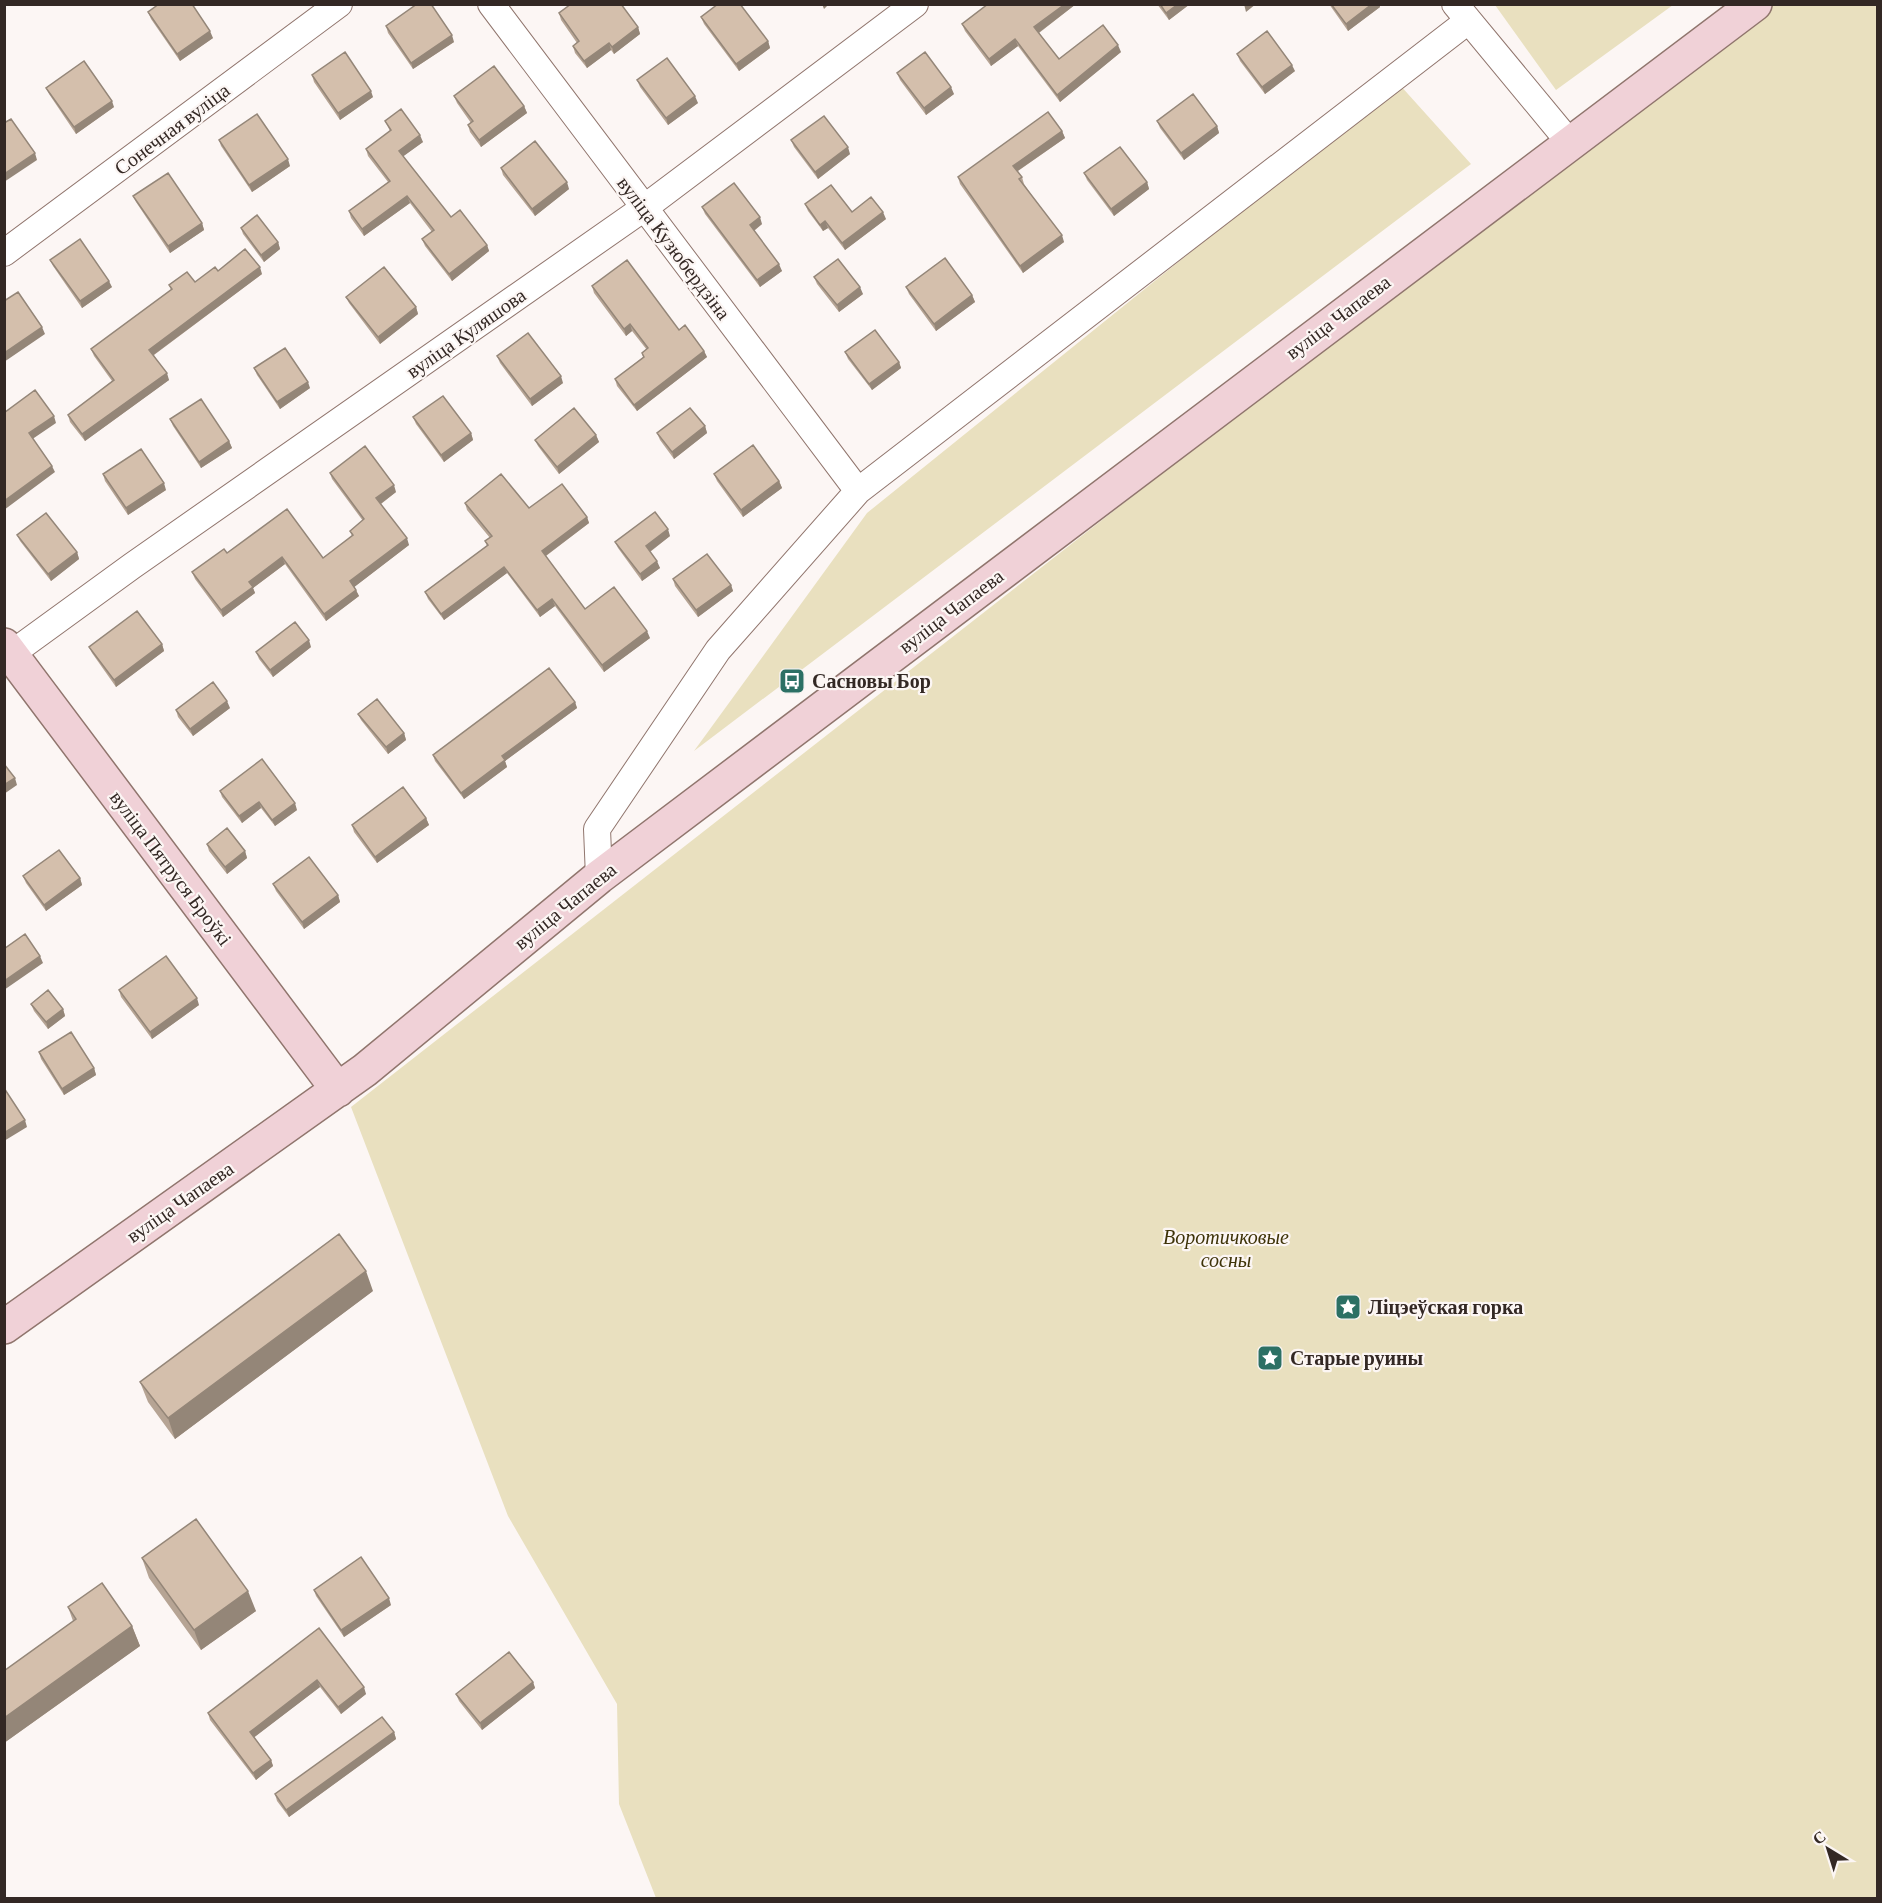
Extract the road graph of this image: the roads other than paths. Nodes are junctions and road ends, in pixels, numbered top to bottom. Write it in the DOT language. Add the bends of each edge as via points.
graph roads {
  1 [pos="339,4"];
  2 [pos="491,4"];
  3 [pos="915,4"];
  4 [pos="1755,4"];
  5 [pos="1462,13"];
  6 [pos="1570,142"];
  7 [pos="644,208"];
  8 [pos="4,253"];
  9 [pos="858,491"];
  10 [pos="8,650"];
  11 [pos="599,877"];
  12 [pos="338,1090"];
  13 [pos="4,1327"];
  1 -- 8 [label="street, Сонечная вуліца"];
  2 -- 7 [label="street, вуліца Кузюбердзіна"];
  3 -- 7 [label="street, вуліца Куляшова"];
  4 -- 6 [label="main road, вуліца Чапаева"];
  5 -- 6 [label="street"];
  5 -- 9 [label="street"];
  6 -- 11 [label="main road, вуліца Чапаева"];
  7 -- 9 [label="street, вуліца Кузюбердзіна"];
  7 -- 10 [label="street, вуліца Куляшова"];
  9 -- 11 [label="street" via="718,650 597,829"];
  10 -- 12 [label="main road, вуліца Пятруся Броўкі"];
  11 -- 12 [label="main road, вуліца Чапаева"];
  12 -- 13 [label="main road, вуліца Чапаева"];
}
